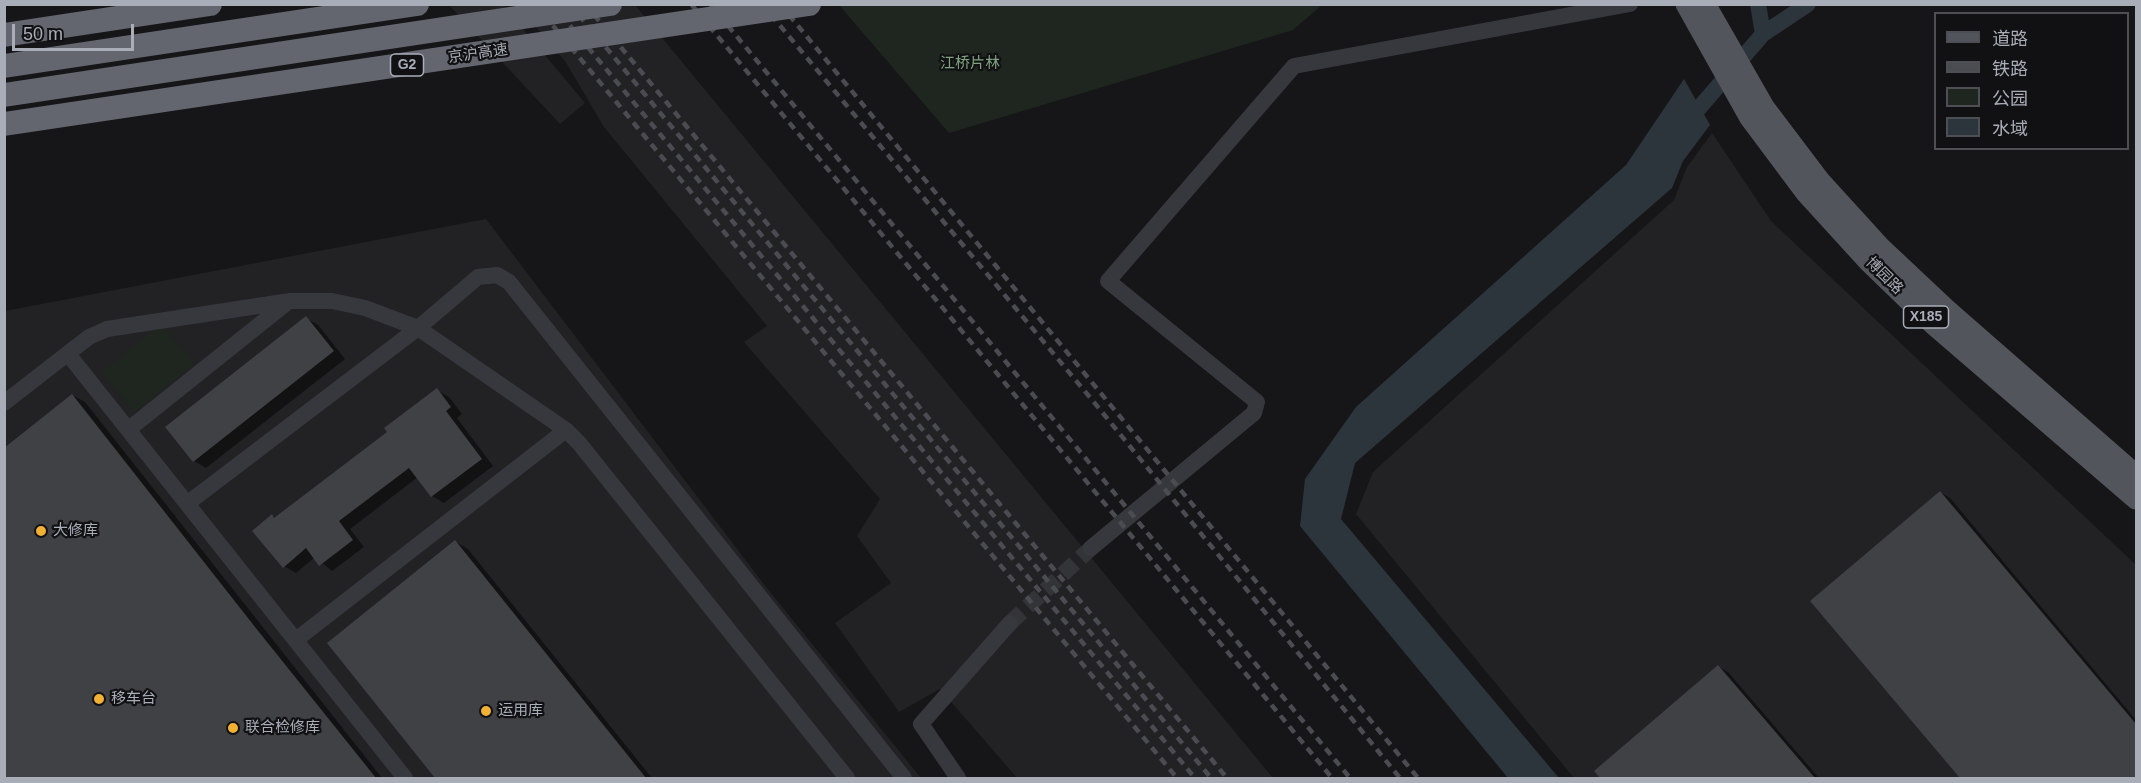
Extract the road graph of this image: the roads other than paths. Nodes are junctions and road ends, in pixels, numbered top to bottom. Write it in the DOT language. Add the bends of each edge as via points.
graph roads {
  1 [pos="210,4"];
  2 [pos="417,4"];
  3 [pos="610,4"];
  4 [pos="809,4"];
  5 [pos="1630,4"];
  6 [pos="1686,4"];
  7 [pos="1705,4"];
  8 [pos="4,35"];
  9 [pos="1712,36"];
  10 [pos="4,66"];
  11 [pos="4,95"];
  12 [pos="1750,100"];
  13 [pos="4,124"];
  14 [pos="290,301"];
  15 [pos="418,328"];
  16 [pos="68,354"];
  17 [pos="4,403"];
  18 [pos="129,429"];
  19 [pos="566,430"];
  20 [pos="2136,475"];
  21 [pos="2136,499"];
  22 [pos="188,503"];
  23 [pos="1091,548"];
  24 [pos="1010,623"];
  25 [pos="297,639"];
  26 [pos="405,778"];
  27 [pos="847,778"];
  28 [pos="904,778"];
  29 [pos="958,778"];
  1 -- 8 [label="highway"];
  2 -- 10 [label="highway"];
  3 -- 11 [label="highway, 京沪高速 / G2, bridge"];
  4 -- 13 [label="highway, 京沪高速 / G2, bridge"];
  5 -- 23 [label="street" via="1294,66 1108,281 1257,402 1254,413"];
  6 -- 9 [label="main road, 博园路 / X185"];
  7 -- 9 [label="main road, 博园路 / X185"];
  9 -- 12 [label="main road, 博园路 / X185"];
  12 -- 20 [label="main road, 博园路 / X185" via="1881,248"];
  12 -- 21 [label="main road, 博园路 / X185" via="1806,193 1868,261 1933,324"];
  14 -- 15 [label="street" via="332,301 365,308"];
  14 -- 16 [label="street" via="107,329"];
  14 -- 18 [label="street"];
  15 -- 19 [label="street"];
  15 -- 22 [label="street"];
  15 -- 28 [label="street" via="478,277 497,275 510,282"];
  16 -- 17 [label="street"];
  16 -- 18 [label="street"];
  18 -- 22 [label="street"];
  19 -- 25 [label="street"];
  19 -- 27 [label="street"];
  22 -- 25 [label="street"];
  24 -- 29 [label="street" via="921,724"];
  25 -- 26 [label="street"];
}
